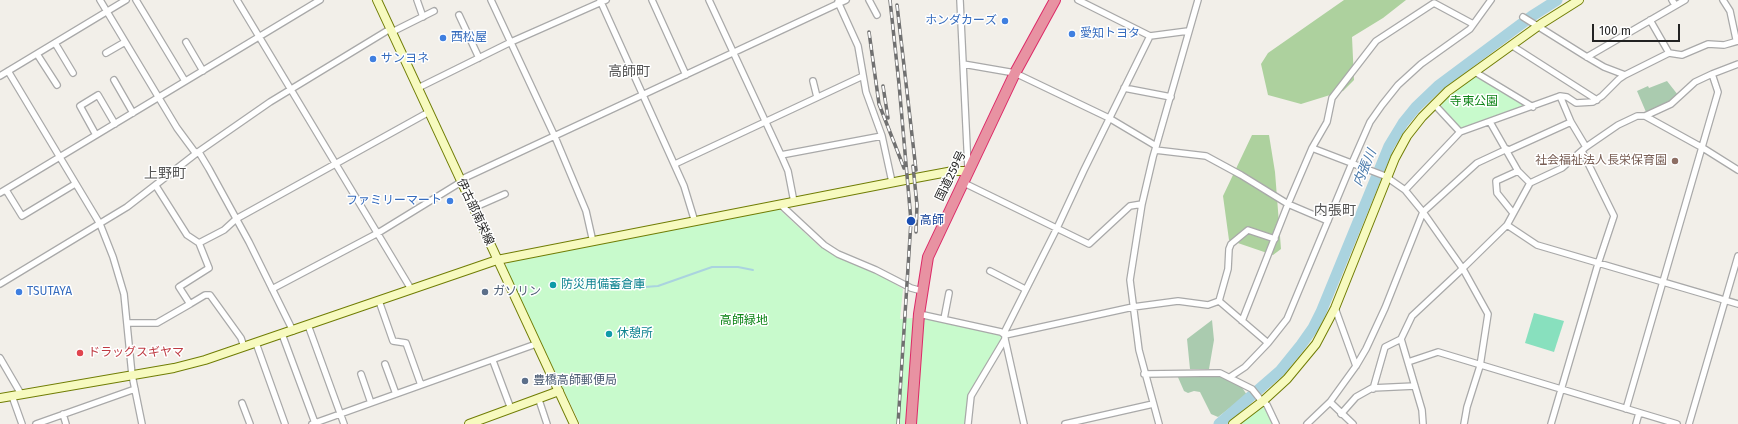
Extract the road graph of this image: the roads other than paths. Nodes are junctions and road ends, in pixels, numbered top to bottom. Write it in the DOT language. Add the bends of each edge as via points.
graph roads {
  1 [pos="100,0"];
  2 [pos="126,0"];
  3 [pos="136,0"];
  4 [pos="237,0"];
  5 [pos="376,0"];
  6 [pos="417,0"];
  7 [pos="491,0"];
  8 [pos="652,0"];
  9 [pos="709,0"];
  10 [pos="846,0"];
  11 [pos="869,0"];
  12 [pos="960,0"];
  13 [pos="1055,0"];
  14 [pos="1078,0"];
  15 [pos="1198,0"];
  16 [pos="1491,0"];
  17 [pos="1579,0"];
  18 [pos="1685,0"];
  19 [pos="1723,0"];
  20 [pos="317,1"];
  21 [pos="602,1"];
  22 [pos="838,2"];
  23 [pos="1674,3"];
  24 [pos="434,11"];
  25 [pos="107,12"];
  26 [pos="459,15"];
  27 [pos="877,15"];
  28 [pos="423,17"];
  29 [pos="1523,17"];
  30 [pos="1650,20"];
  31 [pos="1473,24"];
  32 [pos="1536,26"];
  33 [pos="391,31"];
  34 [pos="1188,31"];
  35 [pos="1150,36"];
  36 [pos="260,37"];
  37 [pos="1738,41"];
  38 [pos="125,42"];
  39 [pos="186,42"];
  40 [pos="511,42"];
  41 [pos="55,43"];
  42 [pos="1512,45"];
  43 [pos="733,52"];
  44 [pos="106,53"];
  45 [pos="1669,53"];
  46 [pos="37,54"];
  47 [pos="1587,57"];
  48 [pos="479,58"];
  49 [pos="1738,63"];
  50 [pos="963,64"];
  51 [pos="8,71"];
  52 [pos="203,71"];
  53 [pos="1475,72"];
  54 [pos="73,73"];
  55 [pos="1015,73"];
  56 [pos="1712,74"];
  57 [pos="686,75"];
  58 [pos="1626,75"];
  59 [pos="0,76"];
  60 [pos="863,76"];
  61 [pos="114,80"];
  62 [pos="185,81"];
  63 [pos="813,81"];
  64 [pos="57,85"];
  65 [pos="418,88"];
  66 [pos="1124,88"];
  67 [pos="291,89"];
  68 [pos="643,94"];
  69 [pos="1560,96"];
  70 [pos="817,97"];
  71 [pos="1171,97"];
  72 [pos="158,98"];
  73 [pos="1597,100"];
  74 [pos="1434,104"];
  75 [pos="1533,107"];
  76 [pos="429,112"];
  77 [pos="133,113"];
  78 [pos="1645,116"];
  79 [pos="1109,118"];
  80 [pos="765,121"];
  81 [pos="1490,122"];
  82 [pos="1571,122"];
  83 [pos="115,124"];
  84 [pos="1460,132"];
  85 [pos="96,135"];
  86 [pos="555,136"];
  87 [pos="882,136"];
  88 [pos="1155,148"];
  89 [pos="1312,148"];
  90 [pos="1703,148"];
  91 [pos="1584,149"];
  92 [pos="1507,150"];
  93 [pos="198,152"];
  94 [pos="782,155"];
  95 [pos="59,158"];
  96 [pos="1352,163"];
  97 [pos="336,164"];
  98 [pos="675,164"];
  99 [pos="1738,170"];
  100 [pos="968,171"];
  101 [pos="1518,171"];
  102 [pos="1386,176"];
  103 [pos="460,181"];
  104 [pos="892,182"];
  105 [pos="962,182"];
  106 [pos="1530,183"];
  107 [pos="76,184"];
  108 [pos="156,186"];
  109 [pos="6,190"];
  110 [pos="1405,190"];
  111 [pos="0,194"];
  112 [pos="505,194"];
  113 [pos="794,202"];
  114 [pos="1142,204"];
  115 [pos="1288,204"];
  116 [pos="781,205"];
  117 [pos="473,208"];
  118 [pos="1423,212"];
  119 [pos="1513,213"];
  120 [pos="236,219"];
  121 [pos="1328,221"];
  122 [pos="695,222"];
  123 [pos="100,224"];
  124 [pos="1507,225"];
  125 [pos="1057,228"];
  126 [pos="378,232"];
  127 [pos="1275,239"];
  128 [pos="199,242"];
  129 [pos="593,242"];
  130 [pos="1738,256"];
  131 [pos="497,260"];
  132 [pos="1598,264"];
  133 [pos="1463,269"];
  134 [pos="990,271"];
  135 [pos="1663,283"];
  136 [pos="0,284"];
  137 [pos="412,289"];
  138 [pos="1025,289"];
  139 [pos="272,290"];
  140 [pos="922,291"];
  141 [pos="949,293"];
  142 [pos="1726,300"];
  143 [pos="379,301"];
  144 [pos="1219,301"];
  145 [pos="190,304"];
  146 [pos="1738,304"];
  147 [pos="1133,308"];
  148 [pos="1335,308"];
  149 [pos="919,314"];
  150 [pos="944,319"];
  151 [pos="1242,321"];
  152 [pos="127,323"];
  153 [pos="308,325"];
  154 [pos="293,330"];
  155 [pos="282,334"];
  156 [pos="1005,337"];
  157 [pos="1401,339"];
  158 [pos="256,343"];
  159 [pos="1268,343"];
  160 [pos="536,344"];
  161 [pos="244,347"];
  162 [pos="0,358"];
  163 [pos="493,361"];
  164 [pos="1408,362"];
  165 [pos="385,364"];
  166 [pos="1356,366"];
  167 [pos="1480,366"];
  168 [pos="361,374"];
  169 [pos="1144,374"];
  170 [pos="132,375"];
  171 [pos="1230,378"];
  172 [pos="421,385"];
  173 [pos="1415,386"];
  174 [pos="1373,388"];
  175 [pos="135,389"];
  176 [pos="1561,390"];
  177 [pos="559,391"];
  178 [pos="21,394"];
  179 [pos="396,394"];
  180 [pos="12,396"];
  181 [pos="0,398"];
  182 [pos="538,400"];
  183 [pos="1261,400"];
  184 [pos="1330,402"];
  185 [pos="371,403"];
  186 [pos="242,404"];
  187 [pos="1153,404"];
  188 [pos="511,409"];
  189 [pos="1626,409"];
  190 [pos="1639,413"];
  191 [pos="63,414"];
  192 [pos="340,414"];
  193 [pos="1341,414"];
  194 [pos="49,422"];
  195 [pos="1350,423"];
  196 [pos="22,424"];
  197 [pos="36,424"];
  198 [pos="66,424"];
  199 [pos="141,424"];
  200 [pos="250,424"];
  201 [pos="285,424"];
  202 [pos="313,424"];
  203 [pos="344,424"];
  204 [pos="469,424"];
  205 [pos="547,424"];
  206 [pos="574,424"];
  207 [pos="911,424"];
  208 [pos="968,424"];
  209 [pos="1024,424"];
  210 [pos="1065,424"];
  211 [pos="1159,424"];
  212 [pos="1233,424"];
  213 [pos="1276,424"];
  214 [pos="1307,424"];
  215 [pos="1423,424"];
  216 [pos="1464,424"];
  217 [pos="1551,424"];
  218 [pos="1636,424"];
  219 [pos="1677,424"];
  220 [pos="1689,424"];
  1 -- 25 [label="street"];
  2 -- 25 [label="street"];
  3 -- 62 [label="street"];
  4 -- 36 [label="street"];
  5 -- 33 [label="street, 伊古部南栄線"];
  6 -- 28 [label="street"];
  7 -- 40 [label="street"];
  8 -- 57 [label="street"];
  9 -- 43 [label="street"];
  10 -- 22 [label="street"];
  11 -- 27 [label="street"];
  12 -- 50 [label="street"];
  13 -- 55 [label="highway, 国道259号"];
  14 -- 35 [label="street"];
  15 -- 34 [label="street"];
  16 -- 31 [label="street"];
  17 -- 32 [label="street"];
  18 -- 23 [label="street"];
  19 -- 37 [label="street" via="1730,11"];
  20 -- 36 [label="street"];
  21 -- 40 [label="street"];
  21 -- 68 [label="street"];
  22 -- 43 [label="street"];
  22 -- 60 [label="street" via="858,46"];
  23 -- 30 [label="street"];
  24 -- 28 [label="street"];
  25 -- 38 [label="street"];
  25 -- 41 [label="street"];
  26 -- 48 [label="street"];
  28 -- 33 [label="street"];
  29 -- 32 [label="street"];
  30 -- 45 [label="street"];
  30 -- 47 [label="street"];
  31 -- 89 [label="street" via="1434,3 1376,41 1332,98 1327,122"];
  31 -- 96 [label="street" via="1398,85 1370,122"];
  32 -- 42 [label="street"];
  32 -- 47 [label="street"];
  33 -- 65 [label="street, 伊古部南栄線"];
  33 -- 67 [label="street"];
  34 -- 35 [label="street"];
  34 -- 71 [label="street"];
  35 -- 66 [label="street"];
  36 -- 52 [label="street"];
  36 -- 67 [label="street"];
  37 -- 45 [label="street" via="1724,45 1708,44 1682,55"];
  38 -- 44 [label="street"];
  38 -- 72 [label="street"];
  39 -- 52 [label="street"];
  40 -- 48 [label="street"];
  40 -- 86 [label="street"];
  41 -- 46 [label="street"];
  41 -- 54 [label="street"];
  42 -- 53 [label="street"];
  42 -- 73 [label="street"];
  43 -- 57 [label="street"];
  43 -- 80 [label="street"];
  45 -- 58 [label="street"];
  46 -- 51 [label="street"];
  46 -- 64 [label="street"];
  47 -- 58 [label="street"];
  48 -- 65 [label="street"];
  49 -- 56 [label="street"];
  50 -- 55 [label="street"];
  50 -- 100 [label="street"];
  51 -- 59 [label="street"];
  51 -- 95 [label="street"];
  52 -- 62 [label="street"];
  53 -- 74 [label="street"];
  53 -- 75 [label="street"];
  55 -- 79 [label="street"];
  55 -- 100 [label="highway, 国道259号"];
  56 -- 78 [label="street" via="1695,82 1671,104"];
  56 -- 90 [label="street" via="1718,92"];
  57 -- 68 [label="street"];
  58 -- 73 [label="street"];
  60 -- 70 [label="street"];
  60 -- 87 [label="street"];
  61 -- 77 [label="street"];
  62 -- 72 [label="street"];
  63 -- 70 [label="street"];
  65 -- 76 [label="street, 伊古部南栄線"];
  66 -- 71 [label="street"];
  66 -- 79 [label="street"];
  67 -- 93 [label="street"];
  67 -- 97 [label="street"];
  68 -- 86 [label="street"];
  68 -- 98 [label="street"];
  69 -- 73 [label="street" via="1579,103"];
  69 -- 75 [label="street"];
  69 -- 82 [label="street"];
  70 -- 80 [label="street"];
  71 -- 88 [label="street"];
  72 -- 77 [label="street"];
  72 -- 93 [label="street" via="194,151"];
  74 -- 84 [label="street"];
  74 -- 102 [label="street" via="1407,136"];
  75 -- 81 [label="street"];
  76 -- 97 [label="street"];
  76 -- 103 [label="street, 伊古部南栄線"];
  77 -- 83 [label="street"];
  78 -- 90 [label="street"];
  78 -- 91 [label="street" via="1637,116 1618,125"];
  79 -- 88 [label="street"];
  79 -- 125 [label="street"];
  80 -- 94 [label="street"];
  80 -- 98 [label="street"];
  81 -- 84 [label="street"];
  81 -- 92 [label="street"];
  82 -- 91 [label="street"];
  82 -- 92 [label="street"];
  83 -- 85 [label="street"];
  83 -- 85 [label="street" via="98,95 80,106"];
  84 -- 110 [label="street"];
  85 -- 95 [label="street"];
  86 -- 103 [label="street"];
  86 -- 129 [label="street" via="586,211"];
  87 -- 94 [label="street"];
  87 -- 104 [label="street"];
  88 -- 114 [label="street"];
  88 -- 115 [label="street" via="1206,156"];
  89 -- 96 [label="street"];
  89 -- 115 [label="street"];
  90 -- 99 [label="street"];
  90 -- 135 [label="street"];
  91 -- 106 [label="street" via="1562,168"];
  91 -- 132 [label="street" via="1614,216"];
  92 -- 101 [label="street"];
  92 -- 118 [label="street" via="1477,163"];
  93 -- 108 [label="street"];
  93 -- 120 [label="street"];
  94 -- 113 [label="street"];
  95 -- 107 [label="street"];
  95 -- 109 [label="street"];
  96 -- 102 [label="street"];
  96 -- 121 [label="street"];
  97 -- 120 [label="street"];
  97 -- 126 [label="street"];
  98 -- 122 [label="street"];
  100 -- 104 [label="street" via="953,171"];
  100 -- 105 [label="highway, 国道259号"];
  101 -- 106 [label="street"];
  101 -- 119 [label="street" via="1496,181 1497,193"];
  102 -- 110 [label="street"];
  102 -- 148 [label="street"];
  103 -- 117 [label="street, 伊古部南栄線"];
  103 -- 126 [label="street"];
  104 -- 113 [label="street"];
  105 -- 125 [label="street"];
  105 -- 140 [label="highway, 国道259号" via="928,257"];
  106 -- 119 [label="street"];
  107 -- 109 [label="street" via="22,216"];
  107 -- 123 [label="street"];
  108 -- 123 [label="street"];
  108 -- 128 [label="street" via="187,235"];
  109 -- 111 [label="street"];
  110 -- 118 [label="street"];
  112 -- 117 [label="street"];
  113 -- 116 [label="street"];
  114 -- 125 [label="street" via="1130,206 1089,244"];
  114 -- 147 [label="street" via="1130,280"];
  115 -- 121 [label="street"];
  115 -- 127 [label="street"];
  116 -- 122 [label="street"];
  116 -- 140 [label="street" via="824,245 838,254"];
  117 -- 131 [label="street, 伊古部南栄線"];
  118 -- 133 [label="street"];
  118 -- 166 [label="street" via="1385,308"];
  119 -- 124 [label="street"];
  120 -- 128 [label="street" via="224,230"];
  120 -- 139 [label="street"];
  121 -- 159 [label="street" via="1287,319"];
  122 -- 129 [label="street"];
  123 -- 136 [label="street"];
  123 -- 152 [label="street" via="121,279"];
  124 -- 132 [label="street" via="1537,246"];
  124 -- 133 [label="street"];
  125 -- 138 [label="street"];
  126 -- 137 [label="street"];
  126 -- 139 [label="street"];
  127 -- 144 [label="street" via="1248,230 1231,244 1228,269"];
  127 -- 151 [label="street"];
  128 -- 145 [label="street" via="209,268 179,287"];
  129 -- 131 [label="street"];
  130 -- 142 [label="street"];
  131 -- 137 [label="street"];
  131 -- 160 [label="street, 伊古部南栄線"];
  132 -- 135 [label="street"];
  132 -- 176 [label="street"];
  133 -- 157 [label="street" via="1412,316"];
  133 -- 167 [label="street" via="1488,314"];
  134 -- 138 [label="street"];
  135 -- 142 [label="street"];
  135 -- 189 [label="street"];
  137 -- 143 [label="street"];
  138 -- 156 [label="street" via="1005,331"];
  139 -- 154 [label="street"];
  140 -- 149 [label="highway, 国道259号"];
  141 -- 150 [label="street"];
  142 -- 146 [label="street"];
  142 -- 220 [label="street"];
  143 -- 153 [label="street"];
  143 -- 172 [label="street" via="393,341 406,343"];
  144 -- 147 [label="street" via="1208,305 1178,301"];
  144 -- 151 [label="street"];
  145 -- 152 [label="street" via="156,323"];
  145 -- 161 [label="street" via="205,295 210,295 241,338"];
  147 -- 156 [label="street"];
  147 -- 169 [label="street"];
  148 -- 166 [label="street"];
  148 -- 183 [label="street" via="1316,344 1304,360 1287,379"];
  149 -- 150 [label="street"];
  149 -- 207 [label="highway, 国道259号"];
  150 -- 156 [label="street"];
  151 -- 159 [label="street"];
  152 -- 170 [label="street"];
  153 -- 154 [label="street"];
  153 -- 192 [label="street"];
  154 -- 155 [label="street"];
  155 -- 158 [label="street"];
  155 -- 202 [label="street"];
  156 -- 208 [label="street" via="971,396"];
  156 -- 209 [label="street"];
  157 -- 164 [label="street"];
  157 -- 174 [label="street" via="1385,347"];
  158 -- 161 [label="street"];
  158 -- 201 [label="street"];
  159 -- 171 [label="street"];
  160 -- 163 [label="street"];
  160 -- 177 [label="street, 伊古部南栄線"];
  161 -- 170 [label="street" via="189,364"];
  162 -- 178 [label="street"];
  163 -- 172 [label="street"];
  163 -- 188 [label="street"];
  164 -- 167 [label="street" via="1438,352"];
  164 -- 173 [label="street"];
  165 -- 179 [label="street"];
  166 -- 184 [label="street"];
  167 -- 176 [label="street"];
  167 -- 216 [label="street"];
  168 -- 185 [label="street"];
  169 -- 171 [label="street" via="1213,372"];
  169 -- 187 [label="street"];
  170 -- 175 [label="street"];
  170 -- 178 [label="street"];
  171 -- 183 [label="street" via="1252,389"];
  172 -- 179 [label="street"];
  173 -- 174 [label="street"];
  173 -- 215 [label="street"];
  174 -- 193 [label="street" via="1356,397"];
  175 -- 191 [label="street"];
  175 -- 199 [label="street"];
  176 -- 189 [label="street"];
  176 -- 217 [label="street"];
  177 -- 182 [label="street"];
  177 -- 206 [label="street, 伊古部南栄線"];
  178 -- 180 [label="street"];
  179 -- 185 [label="street"];
  180 -- 181 [label="street"];
  180 -- 196 [label="street"];
  182 -- 188 [label="street"];
  182 -- 205 [label="street"];
  183 -- 212 [label="street"];
  183 -- 213 [label="street" via="1267,405"];
  184 -- 193 [label="street"];
  184 -- 214 [label="street"];
  185 -- 192 [label="street"];
  186 -- 200 [label="street"];
  187 -- 210 [label="street"];
  187 -- 211 [label="street"];
  188 -- 204 [label="street"];
  189 -- 190 [label="street"];
  190 -- 218 [label="street"];
  190 -- 219 [label="street"];
  191 -- 194 [label="street"];
  191 -- 198 [label="street"];
  192 -- 202 [label="street"];
  192 -- 203 [label="street"];
  193 -- 195 [label="street"];
  194 -- 197 [label="street"];
}
